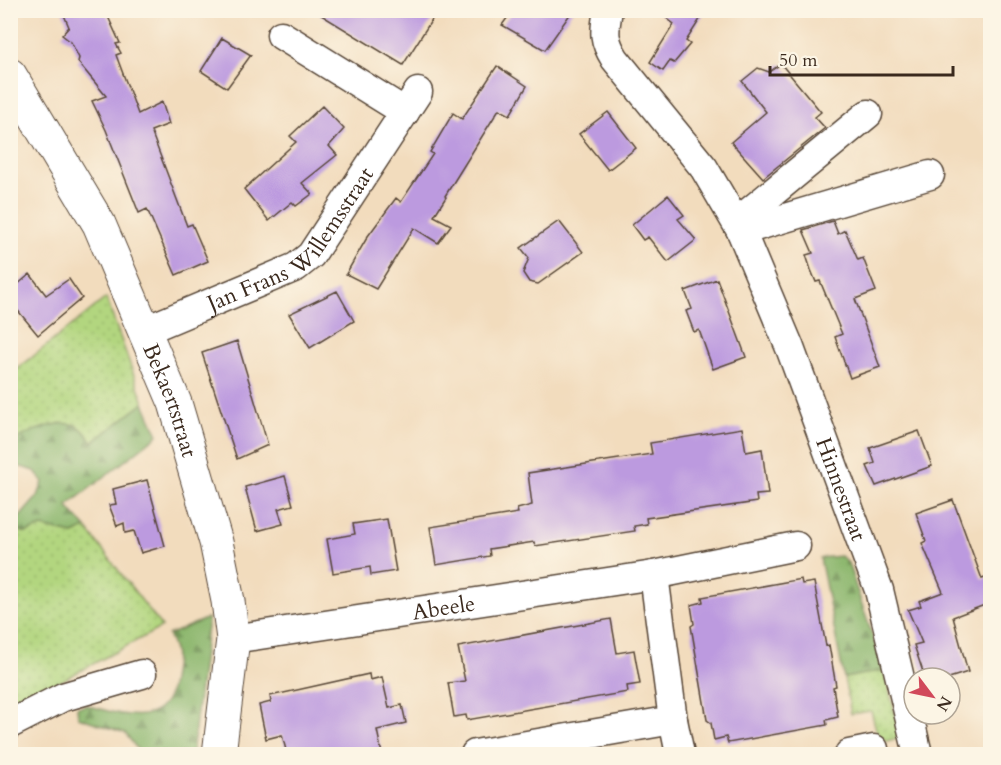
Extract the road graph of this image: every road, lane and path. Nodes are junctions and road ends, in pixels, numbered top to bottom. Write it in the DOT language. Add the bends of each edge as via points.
graph roads {
  1 [pos="608,10"];
  2 [pos="281,35"];
  3 [pos="10,75"];
  4 [pos="868,114"];
  5 [pos="930,175"];
  6 [pos="739,226"];
  7 [pos="146,330"];
  8 [pos="796,546"];
  9 [pos="654,575"];
  10 [pos="233,639"];
  11 [pos="142,674"];
  12 [pos="674,720"];
  13 [pos="10,723"];
  14 [pos="219,754"];
  15 [pos="475,754"];
  16 [pos="680,754"];
  17 [pos="918,754"];
  1 -- 6 [label="street, Hinnestraat" via="604,31 615,59 704,168"];
  2 -- 7 [label="street, Jan Frans Willemsstraat" via="411,102 311,255 296,267"];
  3 -- 7 [label="street, Bekaertstraat" via="99,224"];
  4 -- 6 [label="street"];
  5 -- 6 [label="street"];
  6 -- 17 [label="street, Hinnestraat" via="790,348 879,590"];
  7 -- 10 [label="street, Bekaertstraat" via="196,469 216,542"];
  8 -- 9 [label="street, Abeele"];
  9 -- 10 [label="street, Abeele"];
  9 -- 12 [label="street"];
  10 -- 14 [label="street, Bekaertstraat"];
  11 -- 13 [label="street" via="63,697"];
  12 -- 15 [label="street"];
  12 -- 16 [label="street"];
}
